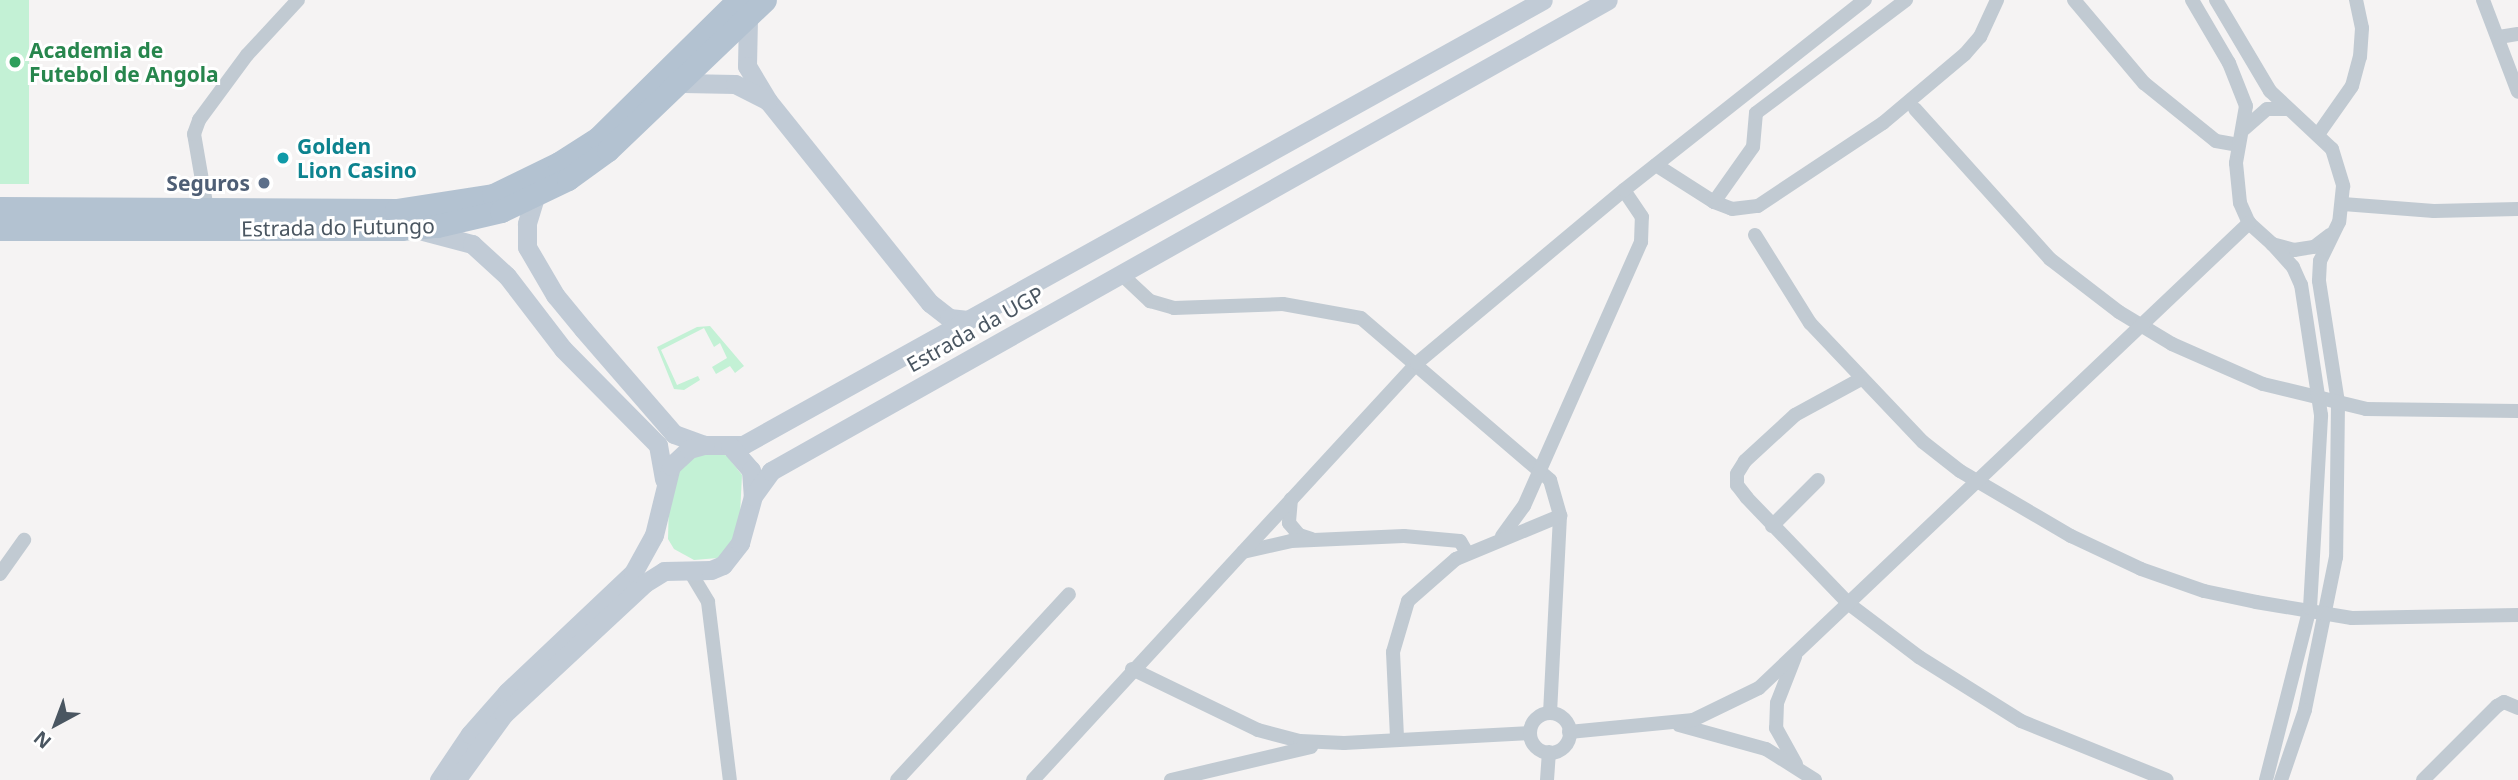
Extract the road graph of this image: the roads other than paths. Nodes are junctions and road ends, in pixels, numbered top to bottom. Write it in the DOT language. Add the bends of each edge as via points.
graph roads {
  1 [pos="298,0"];
  2 [pos="765,0"];
  3 [pos="1543,0"];
  4 [pos="1608,0"];
  5 [pos="1865,0"];
  6 [pos="1906,0"];
  7 [pos="2074,0"];
  8 [pos="2192,0"];
  9 [pos="2216,0"];
  10 [pos="2356,0"];
  11 [pos="2483,0"];
  12 [pos="1992,2"];
  13 [pos="743,9"];
  14 [pos="2518,34"];
  15 [pos="2499,37"];
  16 [pos="682,83"];
  17 [pos="2518,92"];
  18 [pos="768,101"];
  19 [pos="1915,109"];
  20 [pos="2290,110"];
  21 [pos="2319,133"];
  22 [pos="2241,139"];
  23 [pos="1657,165"];
  24 [pos="1624,190"];
  25 [pos="535,197"];
  26 [pos="1714,202"];
  27 [pos="2518,202"];
  28 [pos="2343,205"];
  29 [pos="0,208"];
  30 [pos="207,209"];
  31 [pos="2518,209"];
  32 [pos="2495,211"];
  33 [pos="2249,223"];
  34 [pos="0,229"];
  35 [pos="401,229"];
  36 [pos="2335,230"];
  37 [pos="1755,235"];
  38 [pos="2272,244"];
  39 [pos="532,259"];
  40 [pos="1121,274"];
  41 [pos="508,276"];
  42 [pos="930,303"];
  43 [pos="968,320"];
  44 [pos="2143,326"];
  45 [pos="927,344"];
  46 [pos="1417,363"];
  47 [pos="1861,379"];
  48 [pos="2319,399"];
  49 [pos="2338,403"];
  50 [pos="2518,411"];
  51 [pos="704,445"];
  52 [pos="730,446"];
  53 [pos="1541,471"];
  54 [pos="664,480"];
  55 [pos="1818,480"];
  56 [pos="1976,481"];
  57 [pos="1293,494"];
  58 [pos="753,496"];
  59 [pos="1560,516"];
  60 [pos="1772,526"];
  61 [pos="654,535"];
  62 [pos="1502,536"];
  63 [pos="24,540"];
  64 [pos="1314,540"];
  65 [pos="1467,553"];
  66 [pos="1236,556"];
  67 [pos="723,565"];
  68 [pos="689,570"];
  69 [pos="0,574"];
  70 [pos="1069,594"];
  71 [pos="708,602"];
  72 [pos="1849,604"];
  73 [pos="2309,608"];
  74 [pos="2328,612"];
  75 [pos="2518,615"];
  76 [pos="1797,652"];
  77 [pos="1132,669"];
  78 [pos="2518,708"];
  79 [pos="1550,713"];
  80 [pos="1674,724"];
  81 [pos="1569,732"];
  82 [pos="1530,733"];
  83 [pos="1397,737"];
  84 [pos="1344,743"];
  85 [pos="1549,752"];
  86 [pos="1809,776"];
  87 [pos="439,780"];
  88 [pos="456,780"];
  89 [pos="730,780"];
  90 [pos="897,780"];
  91 [pos="1033,780"];
  92 [pos="1171,780"];
  93 [pos="1547,780"];
  94 [pos="2167,780"];
  95 [pos="2266,780"];
  96 [pos="2281,780"];
  97 [pos="2423,780"];
  1 -- 30 [label="street" via="247,55 199,120 194,134"];
  2 -- 13 [label="main road, Estrada do Futungo"];
  3 -- 43 [label="main road"];
  4 -- 40 [label="main road, Estrada da UGP"];
  5 -- 23 [label="street"];
  6 -- 26 [label="street" via="1756,113 1753,147"];
  7 -- 22 [label="street" via="2144,83 2217,141"];
  8 -- 22 [label="street" via="2237,80 2246,106"];
  9 -- 20 [label="street" via="2264,83"];
  10 -- 21 [label="street" via="2362,28 2352,86"];
  11 -- 15 [label="street"];
  12 -- 26 [label="street" via="1972,47 1883,122 1758,206 1732,209"];
  13 -- 16 [label="main road, Estrada do Futungo"];
  13 -- 18 [label="main road" via="747,66"];
  13 -- 30 [label="main road, Estrada do Futungo" via="598,138 493,195 396,210"];
  14 -- 15 [label="street"];
  15 -- 17 [label="street"];
  16 -- 18 [label="main road" via="736,84"];
  16 -- 25 [label="main road, Estrada do Futungo" via="608,150"];
  18 -- 42 [label="main road"];
  19 -- 44 [label="street" via="2030,240 2079,283"];
  20 -- 21 [label="street"];
  20 -- 22 [label="street" via="2267,108"];
  21 -- 28 [label="street" via="2340,167"];
  22 -- 33 [label="street" via="2237,179"];
  23 -- 24 [label="street"];
  23 -- 26 [label="street"];
  24 -- 46 [label="street"];
  24 -- 53 [label="street" via="1642,217 1641,242"];
  25 -- 35 [label="main road, Estrada do Futungo" via="471,220"];
  25 -- 39 [label="main road" via="526,232"];
  27 -- 32 [label="street"];
  28 -- 32 [label="street"];
  28 -- 36 [label="street"];
  29 -- 30 [label="main road, Estrada do Futungo"];
  31 -- 32 [label="street"];
  33 -- 38 [label="street"];
  33 -- 44 [label="street"];
  34 -- 35 [label="main road, Estrada do Futungo"];
  35 -- 41 [label="main road" via="462,239"];
  36 -- 38 [label="street" via="2322,243 2305,249"];
  36 -- 49 [label="street" via="2320,261 2319,281"];
  37 -- 47 [label="street" via="1810,323"];
  38 -- 48 [label="street" via="2293,267 2301,285"];
  39 -- 41 [label="main road" via="513,258"];
  39 -- 51 [label="main road" via="555,295 654,414 674,434"];
  40 -- 46 [label="street" via="1150,301 1174,308 1283,304 1336,310 1360,318"];
  40 -- 58 [label="main road, Estrada da UGP" via="793,457 771,471"];
  41 -- 54 [label="main road" via="563,349 658,445"];
  42 -- 43 [label="main road" via="949,318"];
  42 -- 45 [label="main road" via="938,325"];
  43 -- 45 [label="main road"];
  44 -- 48 [label="street" via="2233,372"];
  44 -- 56 [label="street"];
  45 -- 52 [label="main road" via="755,440"];
  46 -- 53 [label="street"];
  46 -- 57 [label="street"];
  47 -- 56 [label="street" via="1923,442"];
  47 -- 60 [label="street" via="1795,415 1737,474 1737,485"];
  48 -- 49 [label="street"];
  48 -- 73 [label="street"];
  49 -- 50 [label="street" via="2366,409"];
  49 -- 74 [label="street" via="2336,544"];
  51 -- 52 [label="main road"];
  51 -- 54 [label="main road" via="678,457"];
  52 -- 58 [label="main road" via="751,470"];
  53 -- 59 [label="street" via="1556,492"];
  53 -- 62 [label="street"];
  54 -- 61 [label="main road"];
  55 -- 60 [label="street"];
  56 -- 72 [label="street"];
  56 -- 73 [label="street" via="2141,569 2204,591"];
  57 -- 64 [label="street" via="1287,509 1289,523 1299,535"];
  57 -- 66 [label="street"];
  58 -- 67 [label="main road, Estrada da UGP" via="740,543"];
  59 -- 62 [label="street"];
  59 -- 79 [label="street"];
  60 -- 72 [label="street"];
  61 -- 68 [label="main road" via="669,559"];
  61 -- 87 [label="main road" via="633,573 494,706"];
  62 -- 65 [label="street"];
  63 -- 69 [label="street"];
  64 -- 65 [label="street" via="1404,536 1460,541"];
  64 -- 66 [label="street" via="1265,544"];
  65 -- 83 [label="street" via="1422,585 1399,620 1393,653"];
  66 -- 77 [label="street"];
  67 -- 68 [label="main road"];
  67 -- 71 [label="street"];
  68 -- 71 [label="street"];
  68 -- 88 [label="main road" via="664,571 645,583 504,714"];
  70 -- 90 [label="street"];
  71 -- 89 [label="street"];
  72 -- 76 [label="street"];
  72 -- 94 [label="street" via="1919,657 2021,721"];
  73 -- 74 [label="street"];
  73 -- 95 [label="street"];
  74 -- 75 [label="street" via="2365,618"];
  74 -- 96 [label="street" via="2305,710"];
  76 -- 80 [label="street" via="1744,698 1711,714"];
  76 -- 86 [label="street" via="1777,703 1776,728 1785,751"];
  77 -- 84 [label="street" via="1258,730 1300,740"];
  77 -- 91 [label="street"];
  78 -- 97 [label="street" via="2504,702 2497,706"];
  79 -- 81 [label="street" via="1566,721"];
  79 -- 82 [label="street" via="1534,721"];
  80 -- 81 [label="street"];
  80 -- 86 [label="street" via="1766,749"];
  81 -- 85 [label="street" via="1561,749"];
  82 -- 83 [label="street"];
  82 -- 85 [label="street" via="1538,748"];
  83 -- 84 [label="street"];
  84 -- 92 [label="street" via="1292,750"];
  85 -- 93 [label="street"];
}
